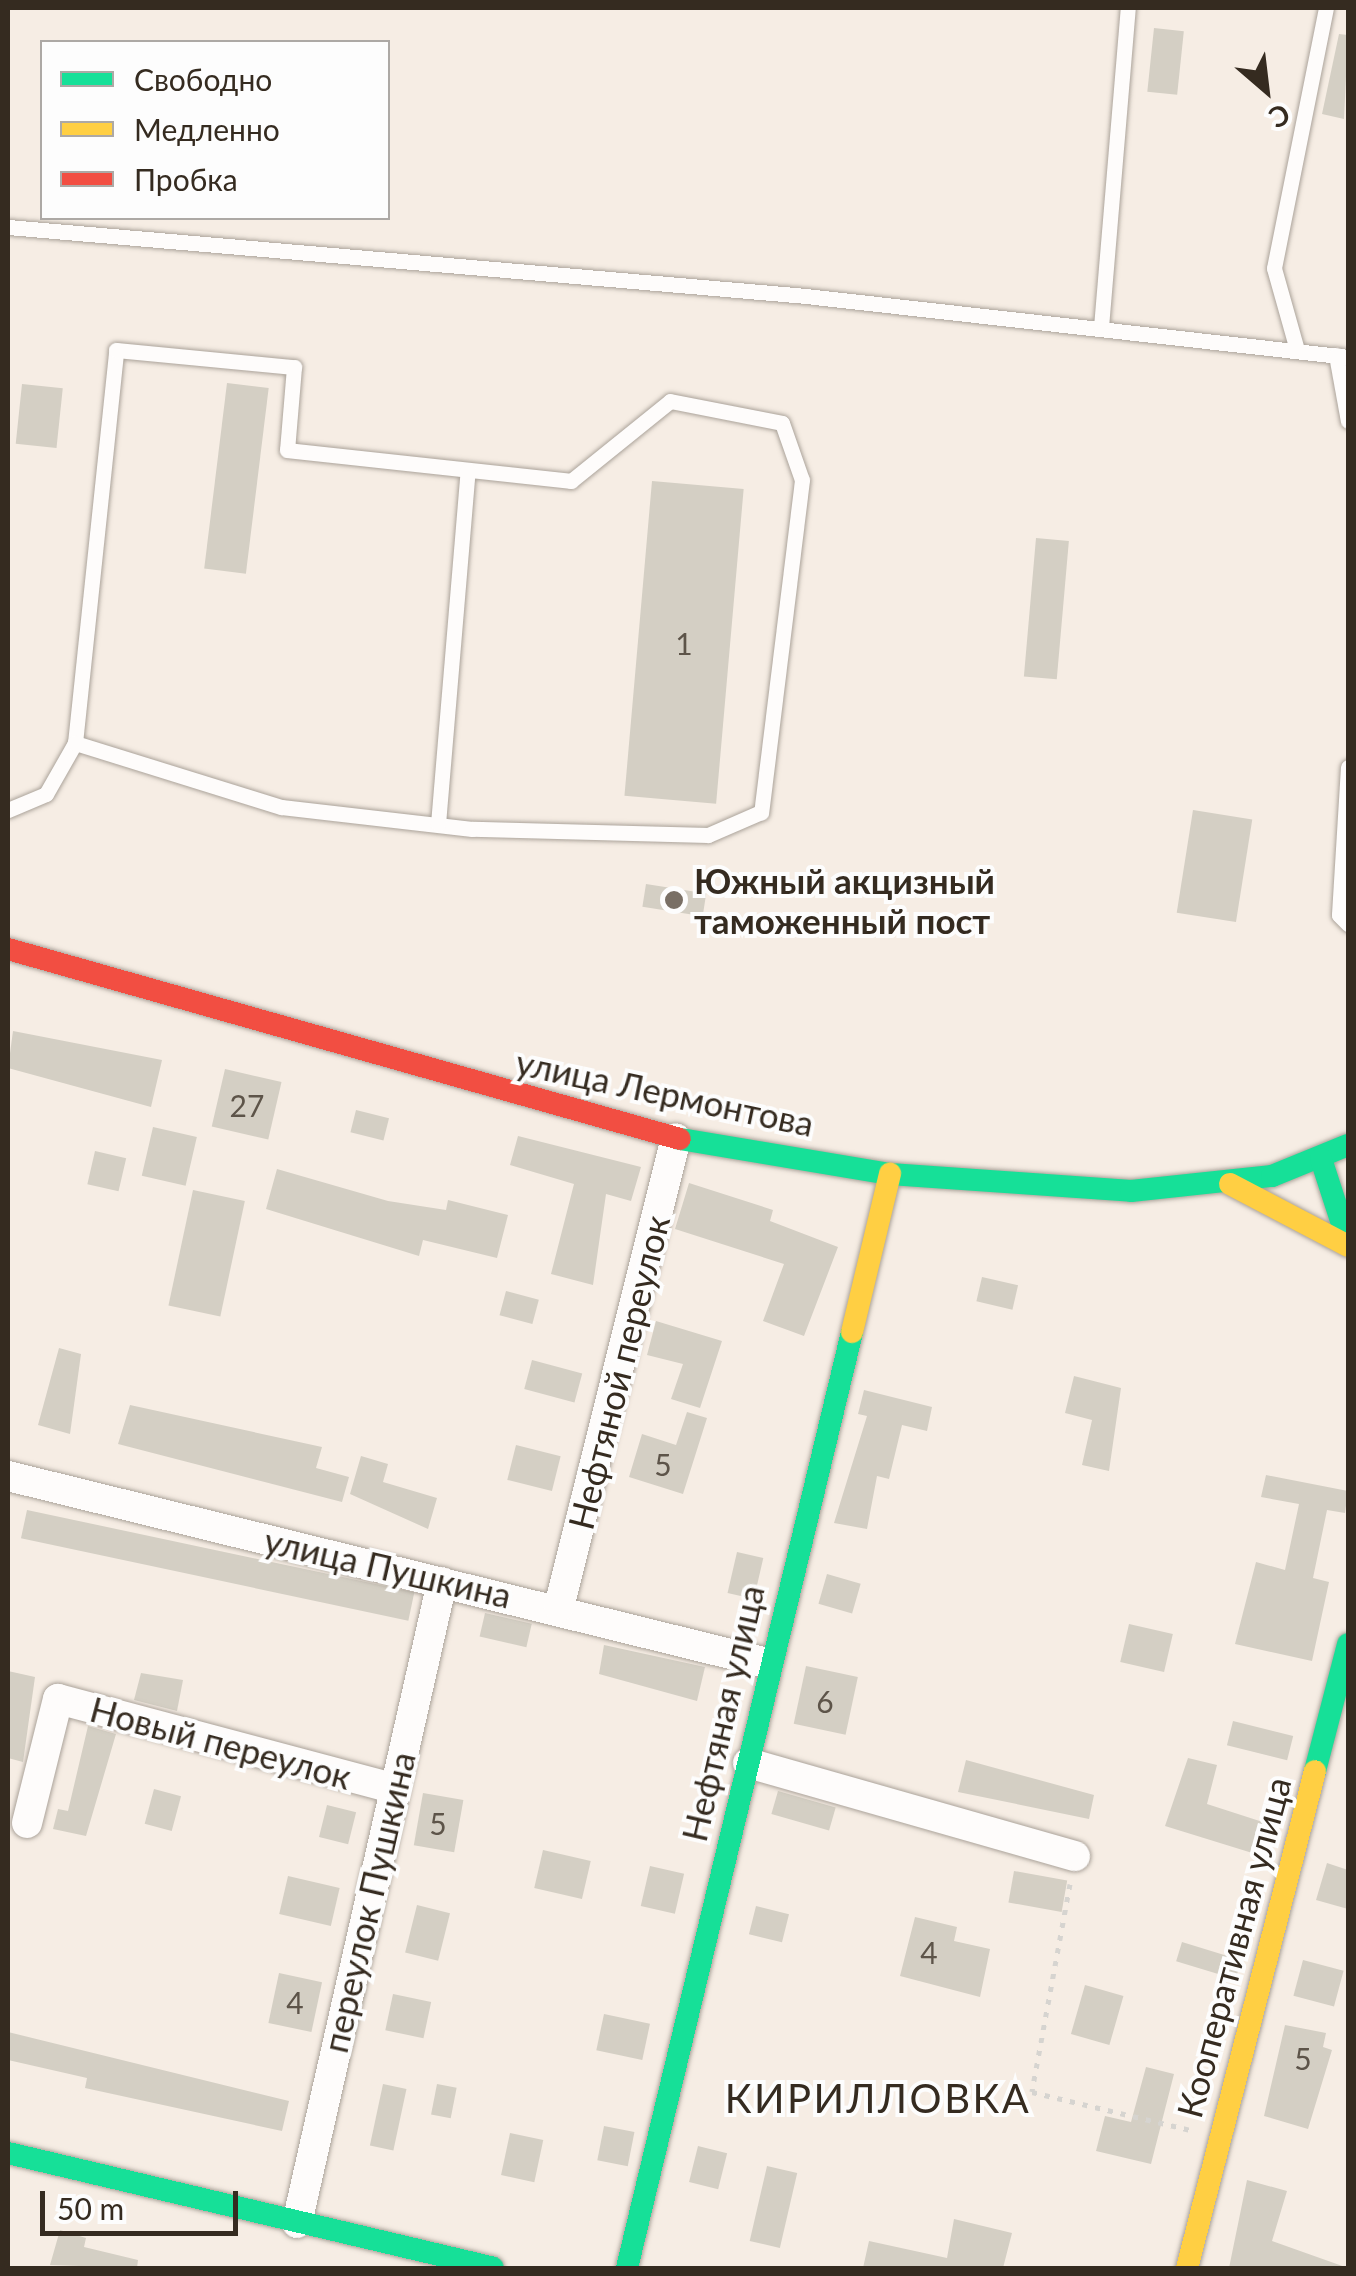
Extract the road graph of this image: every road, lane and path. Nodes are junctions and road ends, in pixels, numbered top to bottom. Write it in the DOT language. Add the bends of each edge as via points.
graph roads {
  1 [pos="1128,8"];
  2 [pos="1326,8"];
  3 [pos="8,226"];
  4 [pos="1102,327"];
  5 [pos="1297,350"];
  6 [pos="1342,356"];
  7 [pos="1348,421"];
  8 [pos="468,470"];
  9 [pos="75,743"];
  10 [pos="1348,766"];
  11 [pos="8,810"];
  12 [pos="438,824"];
  13 [pos="1348,924"];
  14 [pos="8,949"];
  15 [pos="676,1138"];
  16 [pos="1348,1146"];
  17 [pos="1321,1159"];
  18 [pos="890,1174"];
  19 [pos="1230,1184"];
  20 [pos="1348,1244"];
  21 [pos="8,1476"];
  22 [pos="442,1582"];
  23 [pos="559,1607"];
  24 [pos="1348,1644"];
  25 [pos="767,1663"];
  26 [pos="748,1763"];
  27 [pos="392,1788"];
  28 [pos="26,1823"];
  29 [pos="1074,1856"];
  30 [pos="1220,2137"];
  31 [pos="8,2154"];
  32 [pos="297,2223"];
  33 [pos="493,2268"];
  34 [pos="627,2268"];
  35 [pos="1188,2268"];
  1 -- 4 [label="lane"];
  2 -- 5 [label="lane" via="1274,268"];
  3 -- 4 [label="lane"];
  4 -- 5 [label="lane"];
  5 -- 6 [label="lane"];
  6 -- 7 [label="lane"];
  8 -- 9 [label="lane" via="287,450 294,367 116,350"];
  8 -- 12 [label="lane"];
  8 -- 12 [label="lane" via="571,481 670,401 782,423 802,480 761,812 708,835"];
  9 -- 11 [label="lane" via="46,794"];
  9 -- 12 [label="lane" via="282,806"];
  10 -- 13 [label="lane" via="1340,916"];
  14 -- 15 [label="street, улица Лермонтова"];
  15 -- 18 [label="street, улица Лермонтова"];
  15 -- 23 [label="street, Нефтяной переулок"];
  16 -- 17 [label="street"];
  17 -- 19 [label="street, улица Лермонтова"];
  17 -- 20 [label="street"];
  18 -- 19 [label="street, улица Лермонтова" via="1111,1191"];
  18 -- 25 [label="street, Нефтяная улица"];
  19 -- 20 [label="street" via="1288,1206"];
  21 -- 22 [label="street, улица Пушкина"];
  22 -- 23 [label="street, улица Пушкина"];
  22 -- 27 [label="street, переулок Пушкина"];
  23 -- 25 [label="street, улица Пушкина"];
  24 -- 30 [label="street, Кооперативная улица"];
  25 -- 26 [label="street, Нефтяная улица"];
  26 -- 29 [label="street"];
  26 -- 34 [label="street, Нефтяная улица"];
  27 -- 28 [label="street, Новый переулок" via="58,1699"];
  27 -- 32 [label="street, переулок Пушкина"];
  29 -- 30 [label="path" via="1032,2092"];
  30 -- 35 [label="street, Кооперативная улица"];
  31 -- 32 [label="street"];
  32 -- 33 [label="street"];
}
